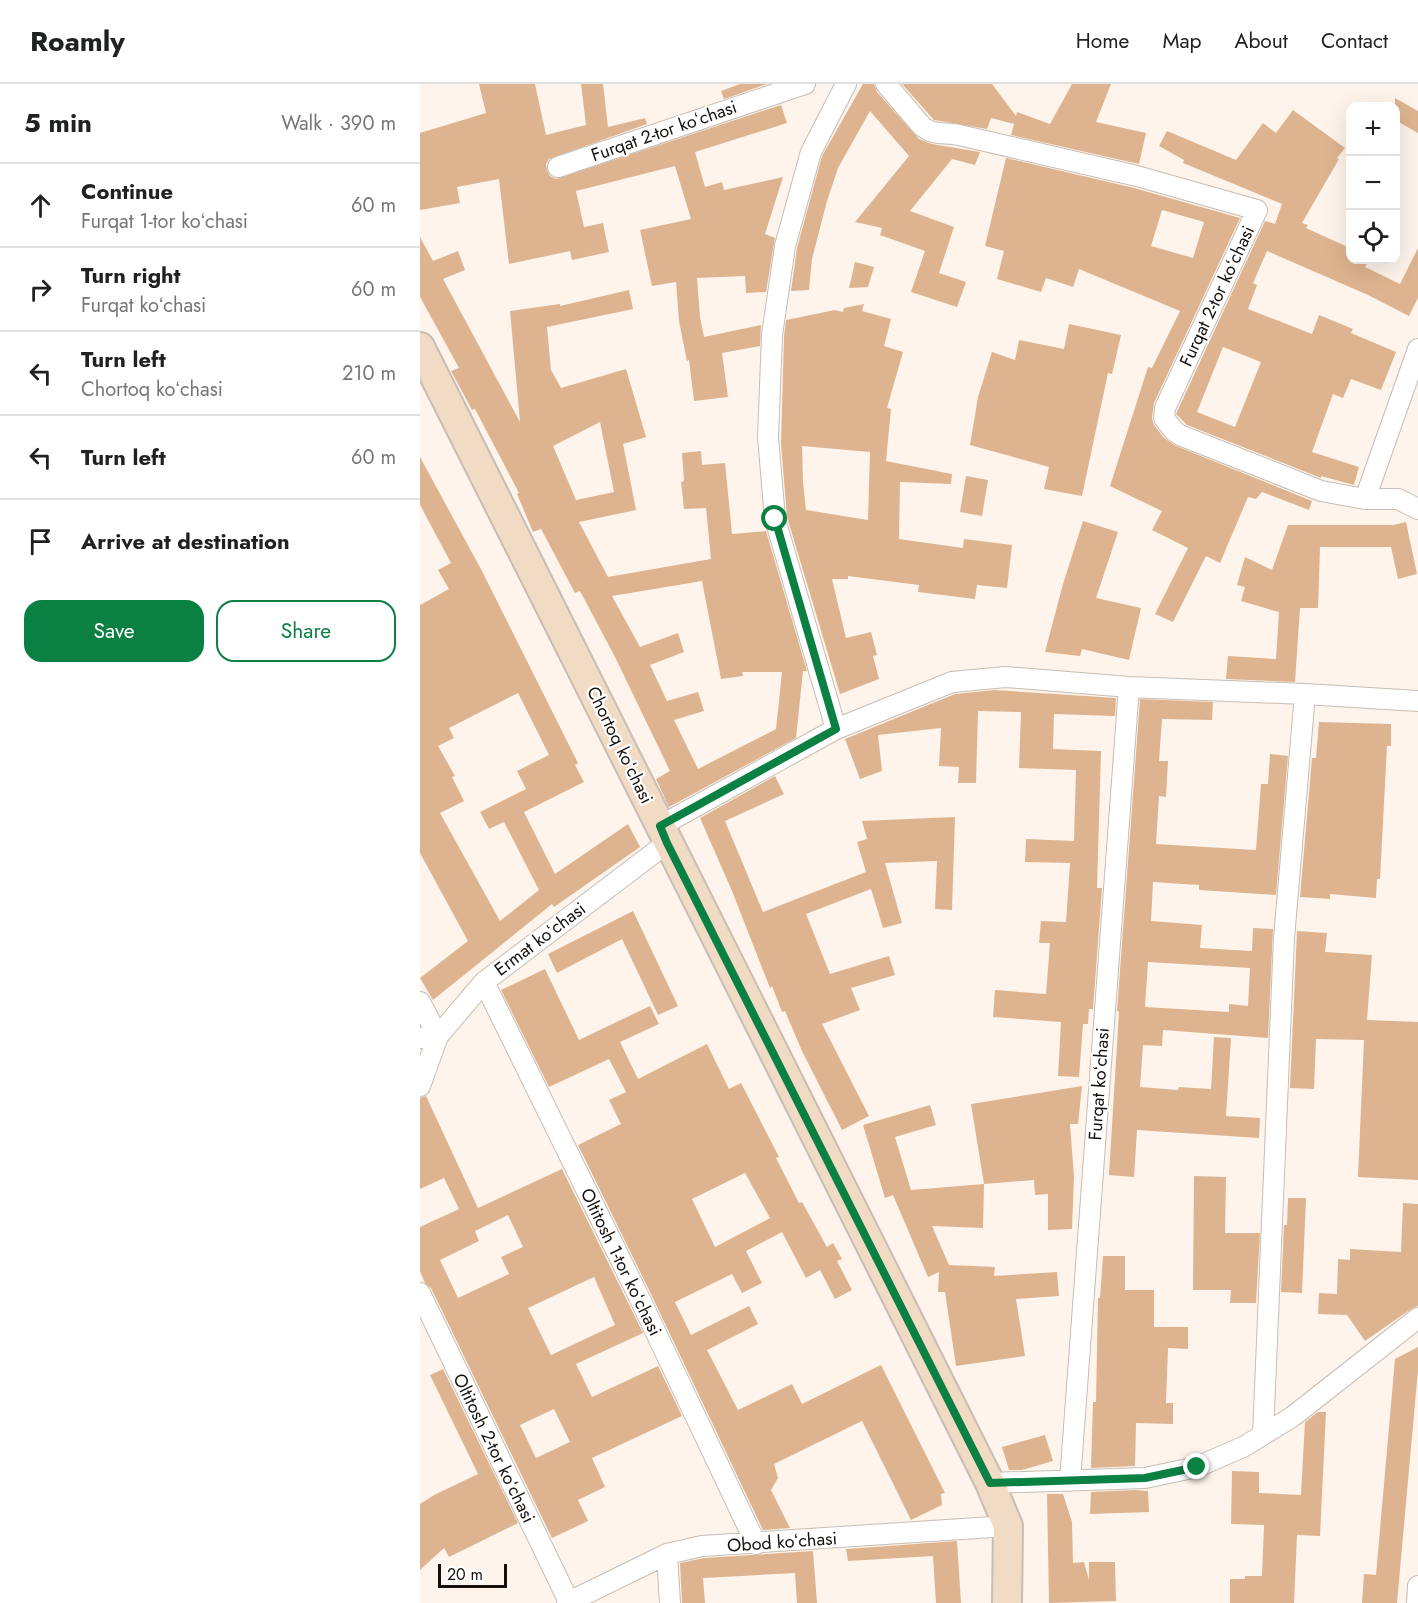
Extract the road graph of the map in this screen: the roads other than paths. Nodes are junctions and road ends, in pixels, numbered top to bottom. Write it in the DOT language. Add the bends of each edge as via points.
graph roads {
  1 [pos="805,84"];
  2 [pos="846,84"];
  3 [pos="886,84"];
  4 [pos="558,167"];
  5 [pos="420,347"];
  6 [pos="1418,349"];
  7 [pos="1418,491"];
  8 [pos="1365,499"];
  9 [pos="1398,499"];
  10 [pos="1418,509"];
  11 [pos="1129,687"];
  12 [pos="1305,694"];
  13 [pos="1418,701"];
  14 [pos="836,729"];
  15 [pos="664,834"];
  16 [pos="484,982"];
  17 [pos="420,1002"];
  18 [pos="429,1037"];
  19 [pos="420,1086"];
  20 [pos="420,1293"];
  21 [pos="1418,1318"];
  22 [pos="1263,1435"];
  23 [pos="1070,1481"];
  24 [pos="990,1483"];
  25 [pos="1008,1526"];
  26 [pos="756,1544"];
  27 [pos="667,1554"];
  28 [pos="1418,1586"];
  29 [pos="568,1603"];
  30 [pos="670,1603"];
  31 [pos="1007,1603"];
  32 [pos="1417,1603"];
  1 -- 4 [label="street, Furqat 2-tor koʻchasi"];
  2 -- 14 [label="street" via="812,152 785,246 772,334 768,437 775,519"];
  3 -- 8 [label="street, Furqat 2-tor koʻchasi" via="921,125 935,134 959,135 1137,176 1257,210 1165,408 1164,418 1182,436 1321,491"];
  5 -- 15 [label="main road, Chortoq koʻchasi"];
  6 -- 8 [label="street"];
  7 -- 9 [label="street"];
  8 -- 9 [label="street"];
  9 -- 10 [label="street"];
  11 -- 12 [label="street"];
  11 -- 14 [label="street" via="1006,677 952,682"];
  11 -- 23 [label="street, Furqat koʻchasi"];
  12 -- 13 [label="street"];
  12 -- 22 [label="street" via="1284,938"];
  14 -- 15 [label="street"];
  15 -- 16 [label="street, Ermat koʻchasi"];
  15 -- 24 [label="main road, Chortoq koʻchasi"];
  16 -- 18 [label="street, Ermat koʻchasi"];
  16 -- 26 [label="street, Oltitosh 1-tor koʻchasi"];
  17 -- 18 [label="street"];
  18 -- 19 [label="street"];
  20 -- 29 [label="street, Oltitosh 2-tor koʻchasi"];
  21 -- 22 [label="street" via="1292,1417"];
  22 -- 23 [label="street" via="1197,1467 1145,1478"];
  23 -- 24 [label="street"];
  24 -- 25 [label="main road, Chortoq koʻchasi"];
  25 -- 26 [label="street, Obod koʻchasi"];
  25 -- 31 [label="main road, Chortoq koʻchasi"];
  26 -- 27 [label="street, Obod koʻchasi" via="702,1546"];
  27 -- 29 [label="street, Obod koʻchasi"];
  27 -- 30 [label="street"];
  28 -- 32 [label="street"];
}
